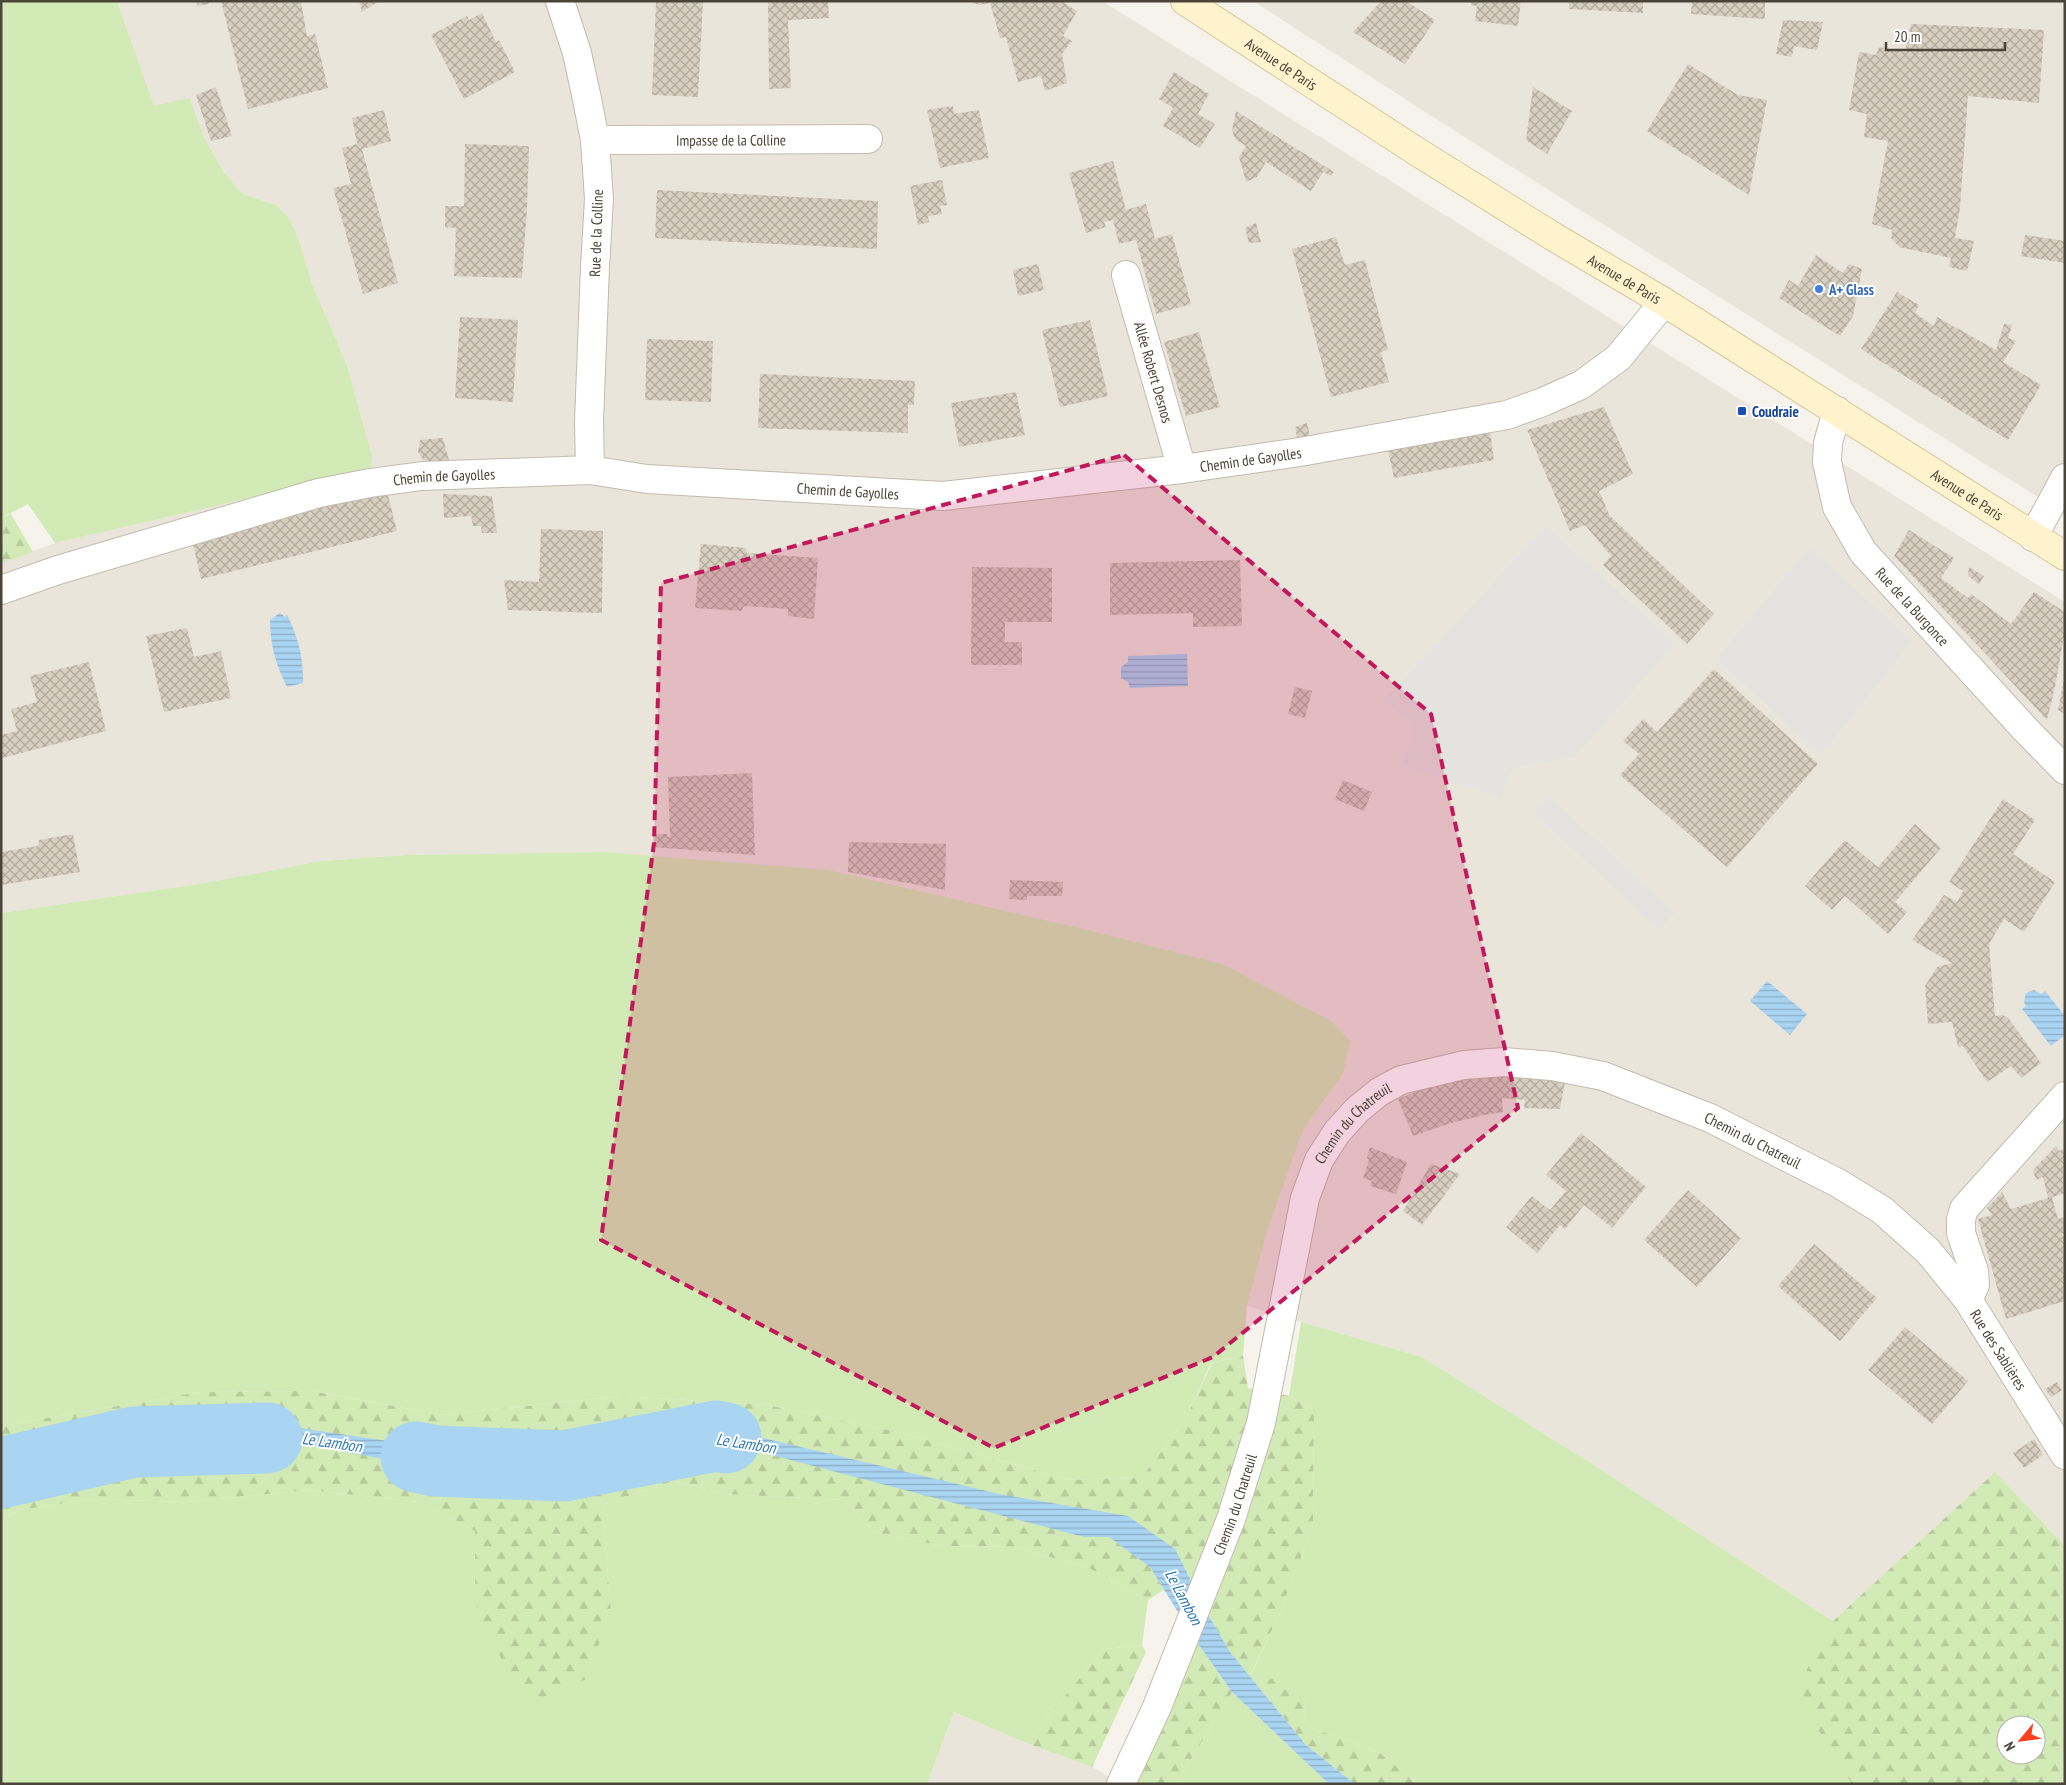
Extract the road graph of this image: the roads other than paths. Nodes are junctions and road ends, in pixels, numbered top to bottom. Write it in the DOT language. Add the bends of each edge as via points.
graph roads {
  1 [pos="560,1"];
  2 [pos="1185,1"];
  3 [pos="868,139"];
  4 [pos="595,140"];
  5 [pos="1126,275"];
  6 [pos="1664,302"];
  7 [pos="1837,411"];
  8 [pos="1182,469"];
  9 [pos="590,470"];
  10 [pos="2065,478"];
  11 [pos="2033,537"];
  12 [pos="2065,556"];
  13 [pos="1,590"];
  14 [pos="2065,770"];
  15 [pos="2065,1096"];
  16 [pos="1968,1300"];
  17 [pos="2065,1455"];
  18 [pos="1121,1784"];
  1 -- 4 [label="street, Rue de la Colline" via="577,53"];
  2 -- 6 [label="main road, Avenue de Paris" via="1416,151"];
  3 -- 4 [label="street, Impasse de la Colline"];
  4 -- 9 [label="street, Rue de la Colline" via="599,199 589,421"];
  5 -- 8 [label="street, Allée Robert Desnos"];
  6 -- 7 [label="main road, Avenue de Paris"];
  6 -- 8 [label="street, Chemin de Gayolles" via="1618,358 1581,385 1507,415 1300,452"];
  7 -- 11 [label="main road, Avenue de Paris"];
  7 -- 14 [label="street, Rue de la Burgonce" via="1828,443 1827,462 1837,507 1863,552"];
  8 -- 9 [label="street, Chemin de Gayolles" via="943,496 646,479"];
  9 -- 13 [label="street, Chemin de Gayolles" via="422,476 327,491 58,570"];
  10 -- 11 [label="street"];
  11 -- 12 [label="main road, Avenue de Paris"];
  15 -- 16 [label="street, Rue des Sablières" via="1964,1209 1961,1233 1976,1285"];
  16 -- 17 [label="street, Rue des Sablières"];
  16 -- 18 [label="street, Chemin du Chatreuil" via="1928,1251 1882,1210 1792,1158 1710,1118 1603,1076 1552,1066 1504,1062 1464,1065 1401,1080 1379,1092 1356,1110 1319,1160 1305,1198 1261,1423 1231,1519 1158,1707"];
}
